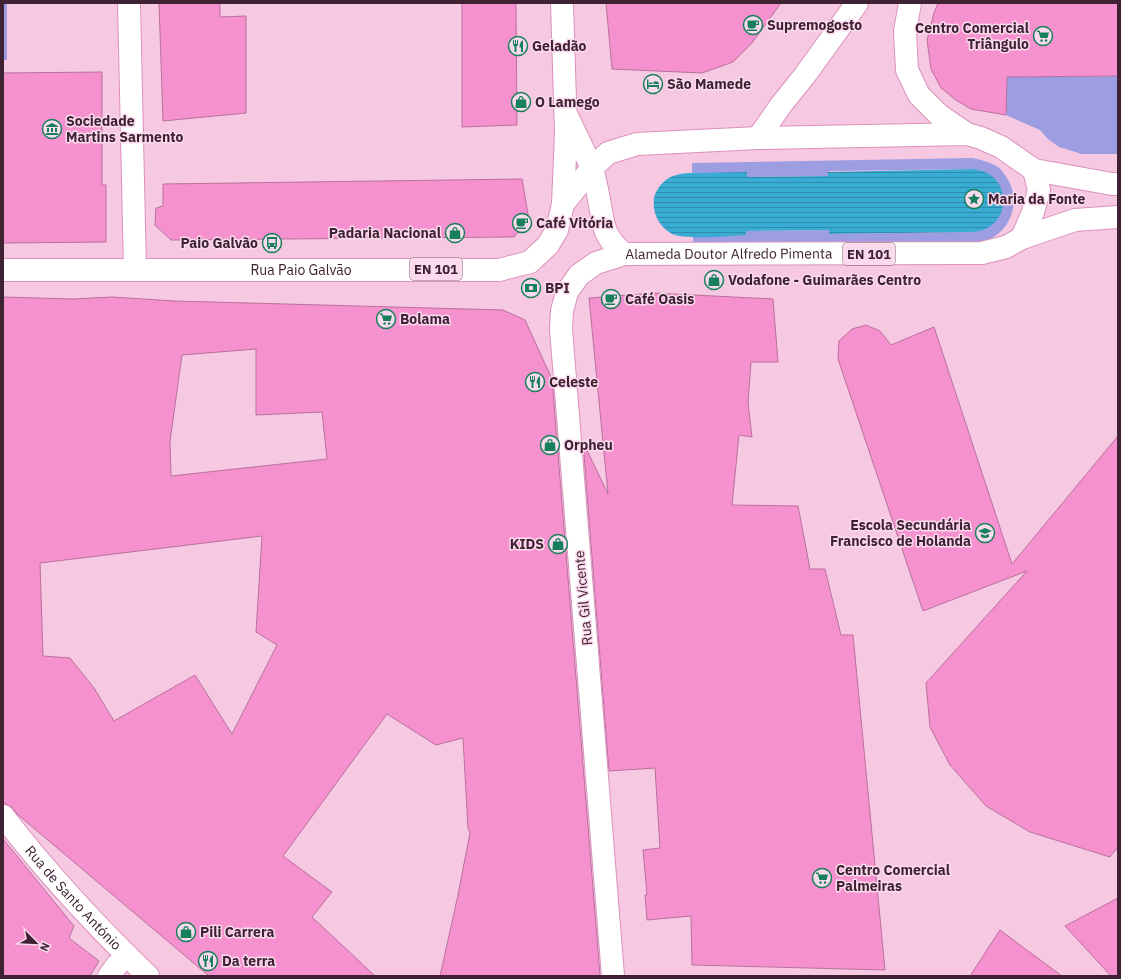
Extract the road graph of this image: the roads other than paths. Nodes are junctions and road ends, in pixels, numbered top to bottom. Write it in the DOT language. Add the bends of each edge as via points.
graph roads {
  1 [pos="129,3"];
  2 [pos="562,3"];
  3 [pos="857,3"];
  4 [pos="910,3"];
  5 [pos="564,110"];
  6 [pos="967,134"];
  7 [pos="758,138"];
  8 [pos="592,168"];
  9 [pos="1034,170"];
  10 [pos="1118,184"];
  11 [pos="563,204"];
  12 [pos="1118,217"];
  13 [pos="1022,238"];
  14 [pos="624,254"];
  15 [pos="3,270"];
  16 [pos="135,270"];
  17 [pos="3,816"];
  18 [pos="148,976"];
  19 [pos="613,976"];
  1 -- 16 [label="main road"];
  2 -- 5 [label="main road, Rua Paio Galvão"];
  3 -- 7 [label="main road"];
  4 -- 6 [label="main road" via="905,31 907,70 919,95 939,115"];
  5 -- 8 [label="main road, Alameda Doutor Alfredo Pimenta"];
  5 -- 11 [label="main road, Rua Paio Galvão" via="566,133"];
  6 -- 7 [label="main road, EN 101"];
  6 -- 9 [label="main road, EN 101" via="1001,146"];
  7 -- 8 [label="main road, EN 101" via="637,144 608,153"];
  8 -- 11 [label="main road, EN 101"];
  8 -- 14 [label="main road, Alameda Doutor Alfredo Pimenta" via="602,222 614,246"];
  9 -- 10 [label="main road, EN 101"];
  9 -- 13 [label="main road" via="1039,190"];
  11 -- 16 [label="main road, Rua Paio Galvão / EN 101" via="557,230 548,245 530,262 499,270"];
  12 -- 13 [label="main road, Alameda Doutor Alfredo Pimenta / EN 101" via="1075,220"];
  13 -- 14 [label="main road, Alameda Doutor Alfredo Pimenta / EN 101" via="1006,248 982,253"];
  14 -- 19 [label="main road, Rua Gil Vicente" via="596,263 579,275 567,292 561,329"];
  15 -- 16 [label="main road, Rua Paio Galvão / EN 101"];
  17 -- 18 [label="main road, Rua de Santo António" via="22,842 79,907"];
}
